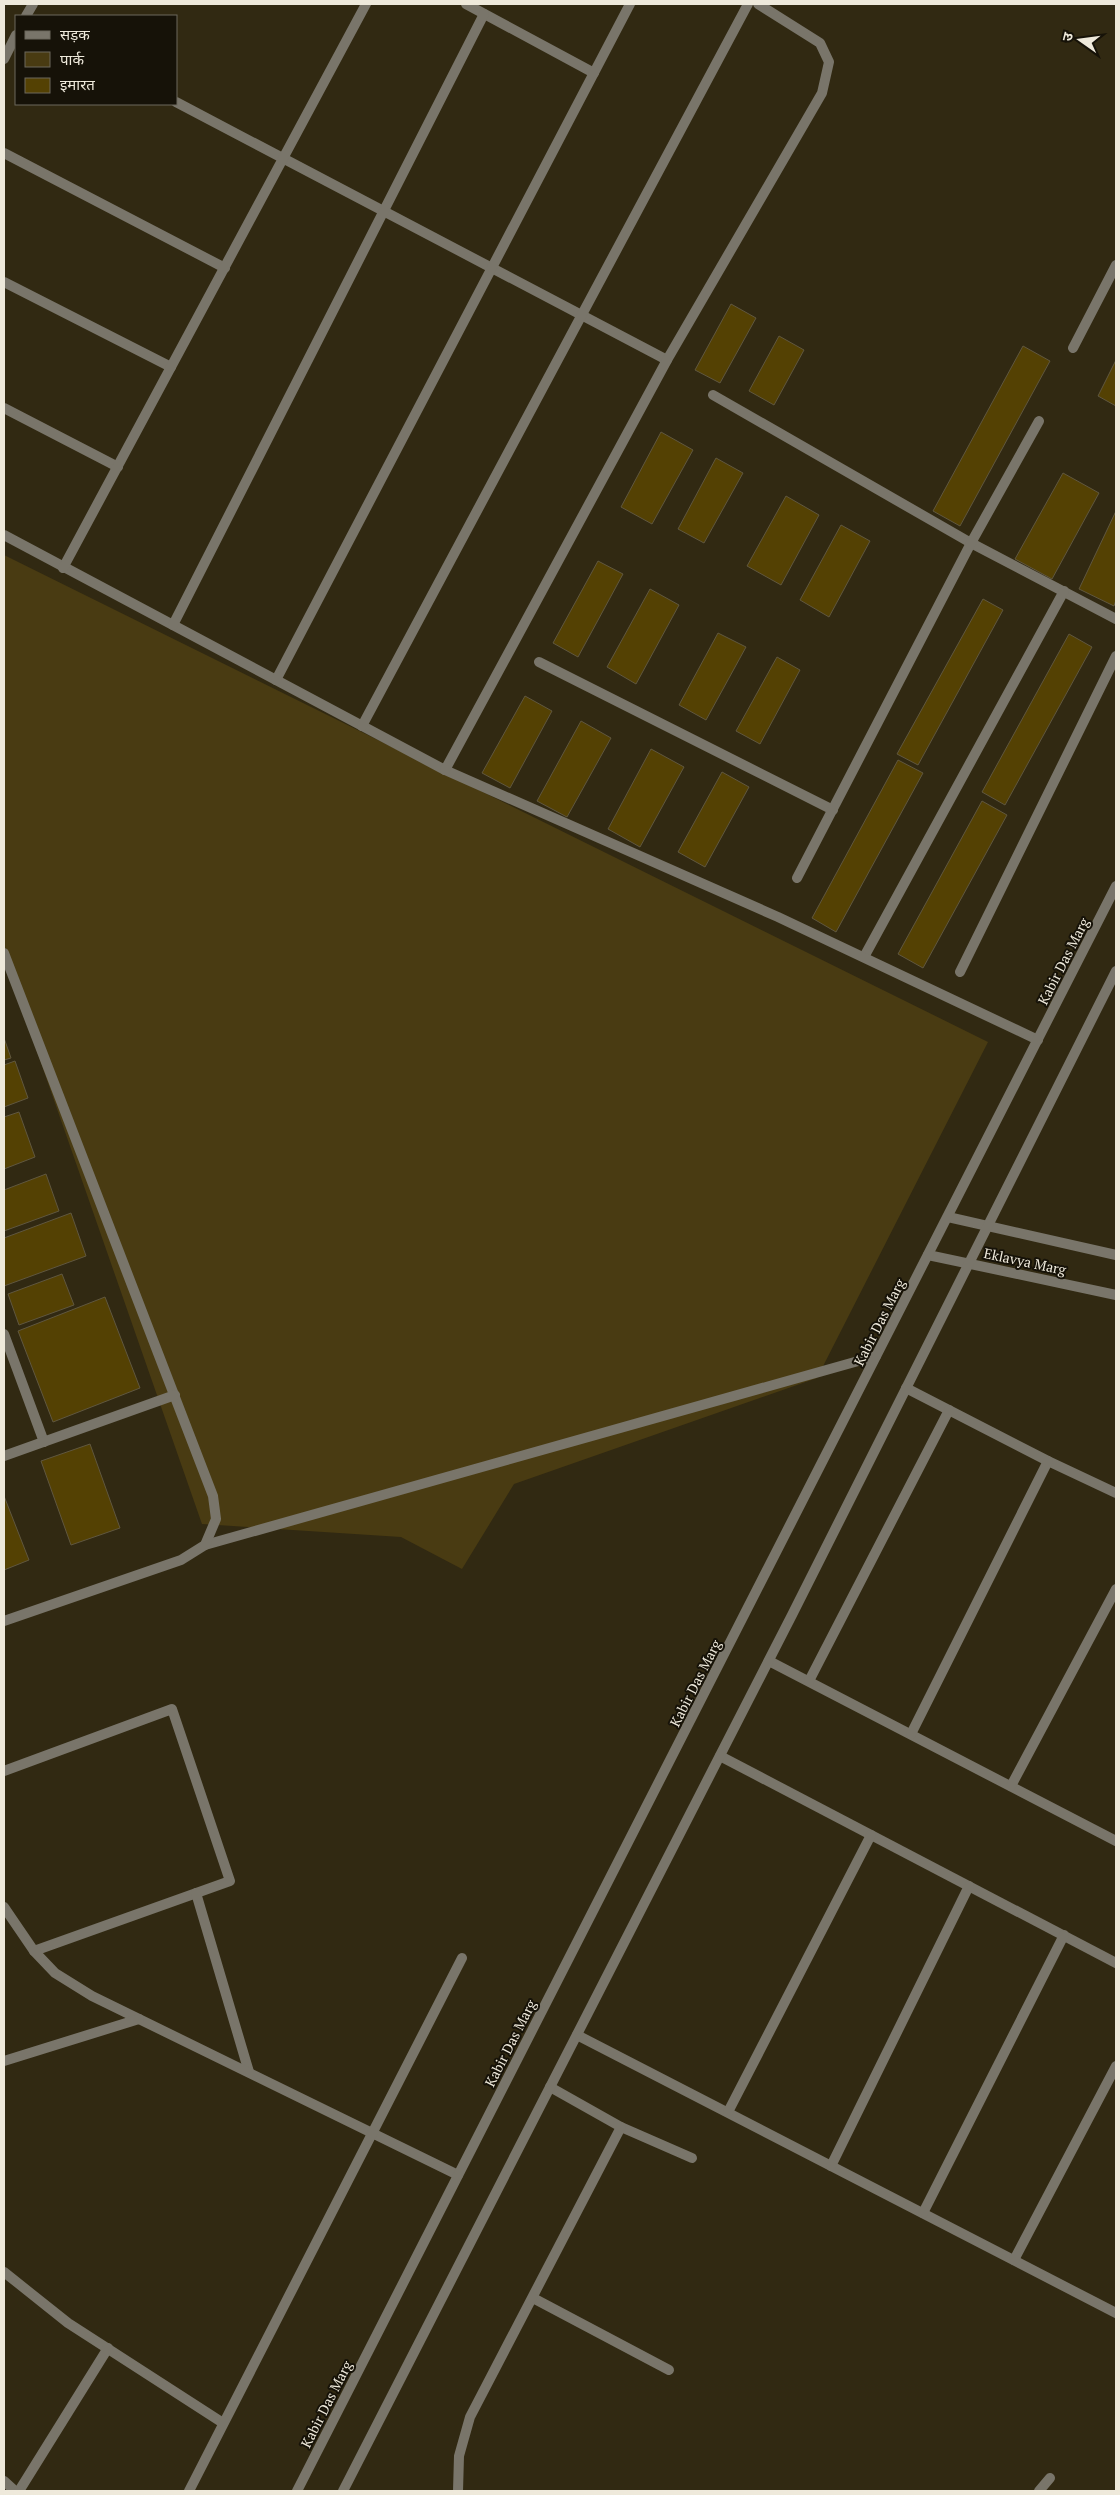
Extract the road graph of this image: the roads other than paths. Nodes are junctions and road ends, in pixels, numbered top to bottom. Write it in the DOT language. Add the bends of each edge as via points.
graph roads {
  1 [pos="33,4"];
  2 [pos="366,4"];
  3 [pos="466,4"];
  4 [pos="630,4"];
  5 [pos="748,4"];
  6 [pos="758,4"];
  7 [pos="484,14"];
  8 [pos="27,15"];
  9 [pos="15,37"];
  10 [pos="4,59"];
  11 [pos="594,73"];
  12 [pos="178,103"];
  13 [pos="4,153"];
  14 [pos="284,158"];
  15 [pos="384,211"];
  16 [pos="1116,265"];
  17 [pos="225,268"];
  18 [pos="492,268"];
  19 [pos="4,282"];
  20 [pos="580,314"];
  21 [pos="1073,348"];
  22 [pos="667,360"];
  23 [pos="171,367"];
  24 [pos="713,395"];
  25 [pos="4,408"];
  26 [pos="1039,421"];
  27 [pos="118,467"];
  28 [pos="4,535"];
  29 [pos="971,543"];
  30 [pos="63,568"];
  31 [pos="1064,592"];
  32 [pos="1116,619"];
  33 [pos="173,625"];
  34 [pos="1116,656"];
  35 [pos="538,662"];
  36 [pos="276,680"];
  37 [pos="362,726"];
  38 [pos="445,770"];
  39 [pos="833,810"];
  40 [pos="797,878"];
  41 [pos="1116,886"];
  42 [pos="4,953"];
  43 [pos="864,957"];
  44 [pos="960,972"];
  45 [pos="1116,972"];
  46 [pos="1038,1040"];
  47 [pos="948,1217"];
  48 [pos="988,1226"];
  49 [pos="928,1255"];
  50 [pos="1116,1255"];
  51 [pos="969,1264"];
  52 [pos="1116,1295"];
  53 [pos="4,1334"];
  54 [pos="876,1356"];
  55 [pos="906,1388"];
  56 [pos="175,1395"];
  57 [pos="949,1410"];
  58 [pos="44,1442"];
  59 [pos="4,1456"];
  60 [pos="1048,1461"];
  61 [pos="1116,1493"];
  62 [pos="205,1545"];
  63 [pos="1116,1589"];
  64 [pos="4,1621"];
  65 [pos="769,1661"];
  66 [pos="809,1681"];
  67 [pos="911,1734"];
  68 [pos="720,1756"];
  69 [pos="4,1771"];
  70 [pos="1011,1786"];
  71 [pos="871,1835"];
  72 [pos="1116,1840"];
  73 [pos="969,1886"];
  74 [pos="196,1893"];
  75 [pos="4,1907"];
  76 [pos="1064,1936"];
  77 [pos="34,1951"];
  78 [pos="462,1958"];
  79 [pos="1116,1962"];
  80 [pos="139,2019"];
  81 [pos="577,2035"];
  82 [pos="4,2061"];
  83 [pos="1116,2066"];
  84 [pos="249,2072"];
  85 [pos="550,2087"];
  86 [pos="728,2112"];
  87 [pos="621,2127"];
  88 [pos="373,2132"];
  89 [pos="692,2158"];
  90 [pos="831,2166"];
  91 [pos="458,2175"];
  92 [pos="923,2213"];
  93 [pos="1014,2260"];
  94 [pos="4,2272"];
  95 [pos="533,2298"];
  96 [pos="1116,2312"];
  97 [pos="108,2348"];
  98 [pos="669,2370"];
  99 [pos="223,2423"];
  100 [pos="1050,2478"];
  101 [pos="4,2481"];
  102 [pos="15,2491"];
  103 [pos="19,2491"];
  104 [pos="189,2491"];
  105 [pos="296,2491"];
  106 [pos="343,2491"];
  107 [pos="458,2491"];
  108 [pos="1039,2491"];
  1 -- 8 [label="street"];
  2 -- 14 [label="street"];
  3 -- 7 [label="street"];
  4 -- 11 [label="street"];
  5 -- 20 [label="street"];
  6 -- 22 [label="street" via="820,43 830,62 822,93"];
  7 -- 11 [label="street"];
  7 -- 15 [label="street"];
  9 -- 10 [label="street"];
  11 -- 18 [label="street"];
  12 -- 14 [label="street"];
  13 -- 17 [label="street"];
  14 -- 15 [label="street"];
  14 -- 17 [label="street"];
  15 -- 18 [label="street"];
  15 -- 33 [label="street"];
  16 -- 21 [label="street"];
  17 -- 23 [label="street"];
  18 -- 20 [label="street"];
  18 -- 36 [label="street"];
  19 -- 23 [label="street"];
  20 -- 22 [label="street"];
  20 -- 37 [label="street"];
  22 -- 38 [label="street"];
  23 -- 27 [label="street"];
  24 -- 29 [label="street"];
  25 -- 27 [label="street"];
  26 -- 29 [label="street"];
  27 -- 30 [label="street"];
  28 -- 30 [label="street"];
  29 -- 31 [label="street"];
  29 -- 39 [label="street"];
  30 -- 33 [label="street"];
  31 -- 32 [label="street"];
  31 -- 43 [label="street"];
  33 -- 36 [label="street"];
  34 -- 44 [label="street"];
  35 -- 39 [label="street"];
  36 -- 37 [label="street"];
  37 -- 38 [label="street"];
  38 -- 43 [label="street"];
  39 -- 40 [label="street"];
  41 -- 46 [label="street, Kabir Das Marg"];
  42 -- 56 [label="street"];
  43 -- 46 [label="street"];
  45 -- 48 [label="street"];
  46 -- 47 [label="street, Kabir Das Marg"];
  47 -- 48 [label="street, Eklavya Marg"];
  47 -- 49 [label="street, Kabir Das Marg"];
  48 -- 50 [label="street, Eklavya Marg"];
  48 -- 51 [label="street"];
  49 -- 51 [label="street, Eklavya Marg"];
  49 -- 54 [label="street, Kabir Das Marg"];
  51 -- 52 [label="street, Eklavya Marg"];
  51 -- 55 [label="street"];
  53 -- 58 [label="street"];
  54 -- 62 [label="street"];
  54 -- 91 [label="street, Kabir Das Marg"];
  55 -- 57 [label="street"];
  55 -- 65 [label="street"];
  56 -- 58 [label="street"];
  56 -- 62 [label="street" via="214,1496 216,1519"];
  57 -- 60 [label="street"];
  57 -- 66 [label="street"];
  58 -- 59 [label="street"];
  60 -- 61 [label="street"];
  60 -- 67 [label="street"];
  62 -- 64 [label="street" via="181,1560"];
  63 -- 70 [label="street"];
  65 -- 66 [label="street"];
  65 -- 68 [label="street"];
  66 -- 67 [label="street"];
  67 -- 70 [label="street"];
  68 -- 71 [label="street"];
  68 -- 81 [label="street"];
  69 -- 74 [label="street" via="172,1709 230,1881"];
  70 -- 72 [label="street"];
  71 -- 73 [label="street"];
  71 -- 86 [label="street"];
  73 -- 76 [label="street"];
  73 -- 90 [label="street"];
  74 -- 77 [label="street"];
  74 -- 84 [label="street"];
  75 -- 77 [label="street"];
  76 -- 79 [label="street"];
  76 -- 92 [label="street"];
  77 -- 80 [label="street" via="55,1973"];
  78 -- 88 [label="street"];
  80 -- 82 [label="street"];
  80 -- 84 [label="street"];
  81 -- 85 [label="street"];
  81 -- 86 [label="street"];
  83 -- 93 [label="street"];
  84 -- 88 [label="street"];
  85 -- 87 [label="street"];
  85 -- 106 [label="street"];
  86 -- 90 [label="street"];
  87 -- 89 [label="street"];
  87 -- 95 [label="street"];
  88 -- 91 [label="street"];
  88 -- 99 [label="street"];
  90 -- 92 [label="street"];
  91 -- 105 [label="street, Kabir Das Marg"];
  92 -- 93 [label="street"];
  93 -- 96 [label="street"];
  94 -- 97 [label="street" via="68,2322"];
  95 -- 98 [label="street"];
  95 -- 107 [label="street" via="470,2417 459,2456"];
  97 -- 99 [label="street"];
  97 -- 103 [label="street"];
  99 -- 104 [label="street"];
  100 -- 108 [label="street"];
  101 -- 102 [label="street"];
}
